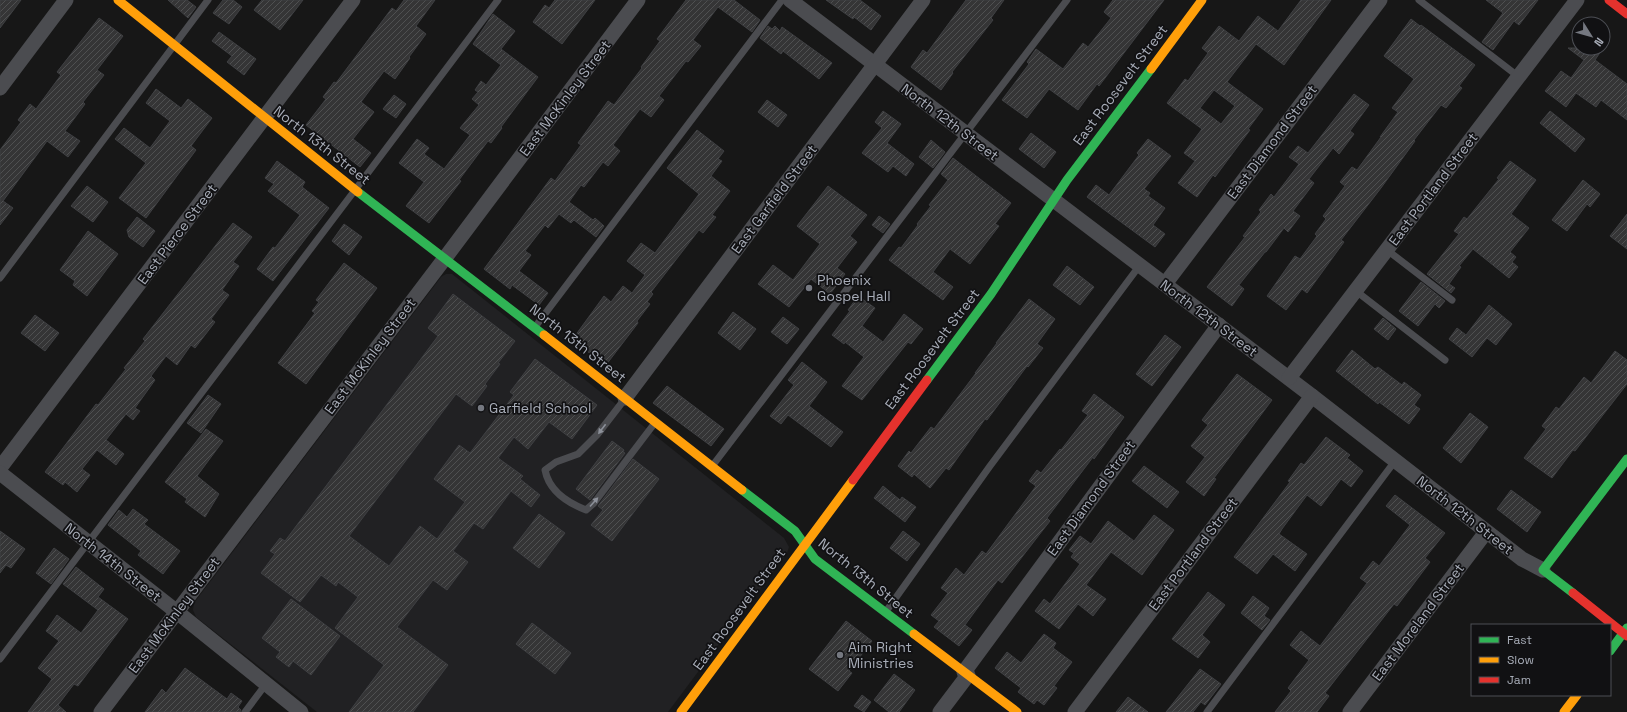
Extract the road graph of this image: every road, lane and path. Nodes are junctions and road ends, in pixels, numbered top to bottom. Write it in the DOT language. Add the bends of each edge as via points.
graph roads {
  1 [pos="66,0"];
  2 [pos="118,0"];
  3 [pos="208,0"];
  4 [pos="353,0"];
  5 [pos="498,0"];
  6 [pos="638,0"];
  7 [pos="782,0"];
  8 [pos="790,0"];
  9 [pos="923,0"];
  10 [pos="1066,0"];
  11 [pos="1202,0"];
  12 [pos="1380,0"];
  13 [pos="1419,0"];
  14 [pos="1577,0"];
  15 [pos="1609,0"];
  16 [pos="1627,14"];
  17 [pos="174,46"];
  18 [pos="875,64"];
  19 [pos="1519,76"];
  20 [pos="0,88"];
  21 [pos="265,118"];
  22 [pos="966,134"];
  23 [pos="356,190"];
  24 [pos="1053,200"];
  25 [pos="1387,250"];
  26 [pos="445,258"];
  27 [pos="1140,265"];
  28 [pos="0,278"];
  29 [pos="1165,284"];
  30 [pos="1356,291"];
  31 [pos="1452,300"];
  32 [pos="1219,325"];
  33 [pos="534,327"];
  34 [pos="1445,360"];
  35 [pos="1289,378"];
  36 [pos="1312,396"];
  37 [pos="626,398"];
  38 [pos="656,422"];
  39 [pos="1627,459"];
  40 [pos="1395,461"];
  41 [pos="712,466"];
  42 [pos="0,468"];
  43 [pos="0,473"];
  44 [pos="1486,532"];
  45 [pos="88,542"];
  46 [pos="804,545"];
  47 [pos="1542,570"];
  48 [pos="176,612"];
  49 [pos="885,612"];
  50 [pos="1627,628"];
  51 [pos="1627,636"];
  52 [pos="1611,650"];
  53 [pos="0,658"];
  54 [pos="966,673"];
  55 [pos="266,684"];
  56 [pos="1576,696"];
  57 [pos="101,712"];
  58 [pos="245,712"];
  59 [pos="301,712"];
  60 [pos="681,712"];
  61 [pos="940,712"];
  62 [pos="1017,712"];
  63 [pos="1074,712"];
  64 [pos="1207,712"];
  65 [pos="1350,712"];
  66 [pos="1564,712"];
  1 -- 20 [label="street"];
  2 -- 17 [label="main road, North 13th Street"];
  3 -- 17 [label="lane"];
  4 -- 21 [label="street, East Pierce Street"];
  5 -- 23 [label="lane"];
  6 -- 26 [label="street, East McKinley Street"];
  7 -- 33 [label="lane"];
  8 -- 18 [label="street, North 12th Street"];
  9 -- 18 [label="street, East Garfield Street"];
  10 -- 22 [label="lane"];
  11 -- 24 [label="main road, East Roosevelt Street"];
  12 -- 29 [label="street, East Diamond Street"];
  13 -- 19 [label="lane"];
  14 -- 19 [label="street, East Portland Street"];
  15 -- 16 [label="main road"];
  17 -- 21 [label="main road, North 13th Street"];
  17 -- 28 [label="lane"];
  18 -- 22 [label="street, North 12th Street"];
  18 -- 37 [label="street, East Garfield Street"];
  19 -- 25 [label="street, East Portland Street"];
  21 -- 23 [label="main road, North 13th Street"];
  21 -- 42 [label="street, East Pierce Street"];
  22 -- 24 [label="street, North 12th Street"];
  22 -- 41 [label="lane"];
  23 -- 26 [label="main road, North 13th Street"];
  23 -- 45 [label="lane"];
  24 -- 27 [label="street, North 12th Street"];
  24 -- 46 [label="main road, East Roosevelt Street" via="991,294"];
  25 -- 30 [label="street, East Portland Street"];
  25 -- 31 [label="lane"];
  26 -- 33 [label="main road, North 13th Street"];
  26 -- 48 [label="street, East McKinley Street"];
  27 -- 29 [label="street, North 12th Street"];
  27 -- 49 [label="lane"];
  29 -- 32 [label="street, North 12th Street"];
  30 -- 34 [label="lane"];
  30 -- 35 [label="street, East Portland Street"];
  32 -- 35 [label="street, North 12th Street"];
  32 -- 54 [label="street, East Diamond Street"];
  33 -- 37 [label="main road, North 13th Street"];
  35 -- 36 [label="street, North 12th Street"];
  36 -- 40 [label="street, North 12th Street"];
  36 -- 63 [label="street, East Portland Street"];
  37 -- 38 [label="main road, North 13th Street"];
  37 -- 38 [label="lane, one-way" via="597,435 578,454 556,462 545,470 546,480 558,494 572,505 586,510"];
  38 -- 41 [label="main road, North 13th Street"];
  39 -- 47 [label="main road"];
  40 -- 44 [label="street, North 12th Street"];
  40 -- 64 [label="lane"];
  41 -- 46 [label="main road, North 13th Street" via="795,531"];
  43 -- 45 [label="street, North 14th Street"];
  44 -- 47 [label="street, North 12th Street" via="1522,559"];
  44 -- 65 [label="street, East Moreland Street"];
  45 -- 48 [label="street, North 14th Street"];
  45 -- 53 [label="lane"];
  46 -- 49 [label="main road, North 13th Street" via="815,559"];
  46 -- 60 [label="main road, East Roosevelt Street"];
  47 -- 51 [label="main road, North 12th Street, bridge"];
  48 -- 55 [label="street, North 14th Street"];
  48 -- 57 [label="street, East McKinley Street"];
  49 -- 54 [label="main road, North 13th Street"];
  50 -- 52 [label="main road"];
  54 -- 61 [label="street, East Diamond Street"];
  54 -- 62 [label="main road, North 13th Street"];
  55 -- 58 [label="lane"];
  55 -- 59 [label="street, North 14th Street"];
  56 -- 66 [label="main road"];
}
